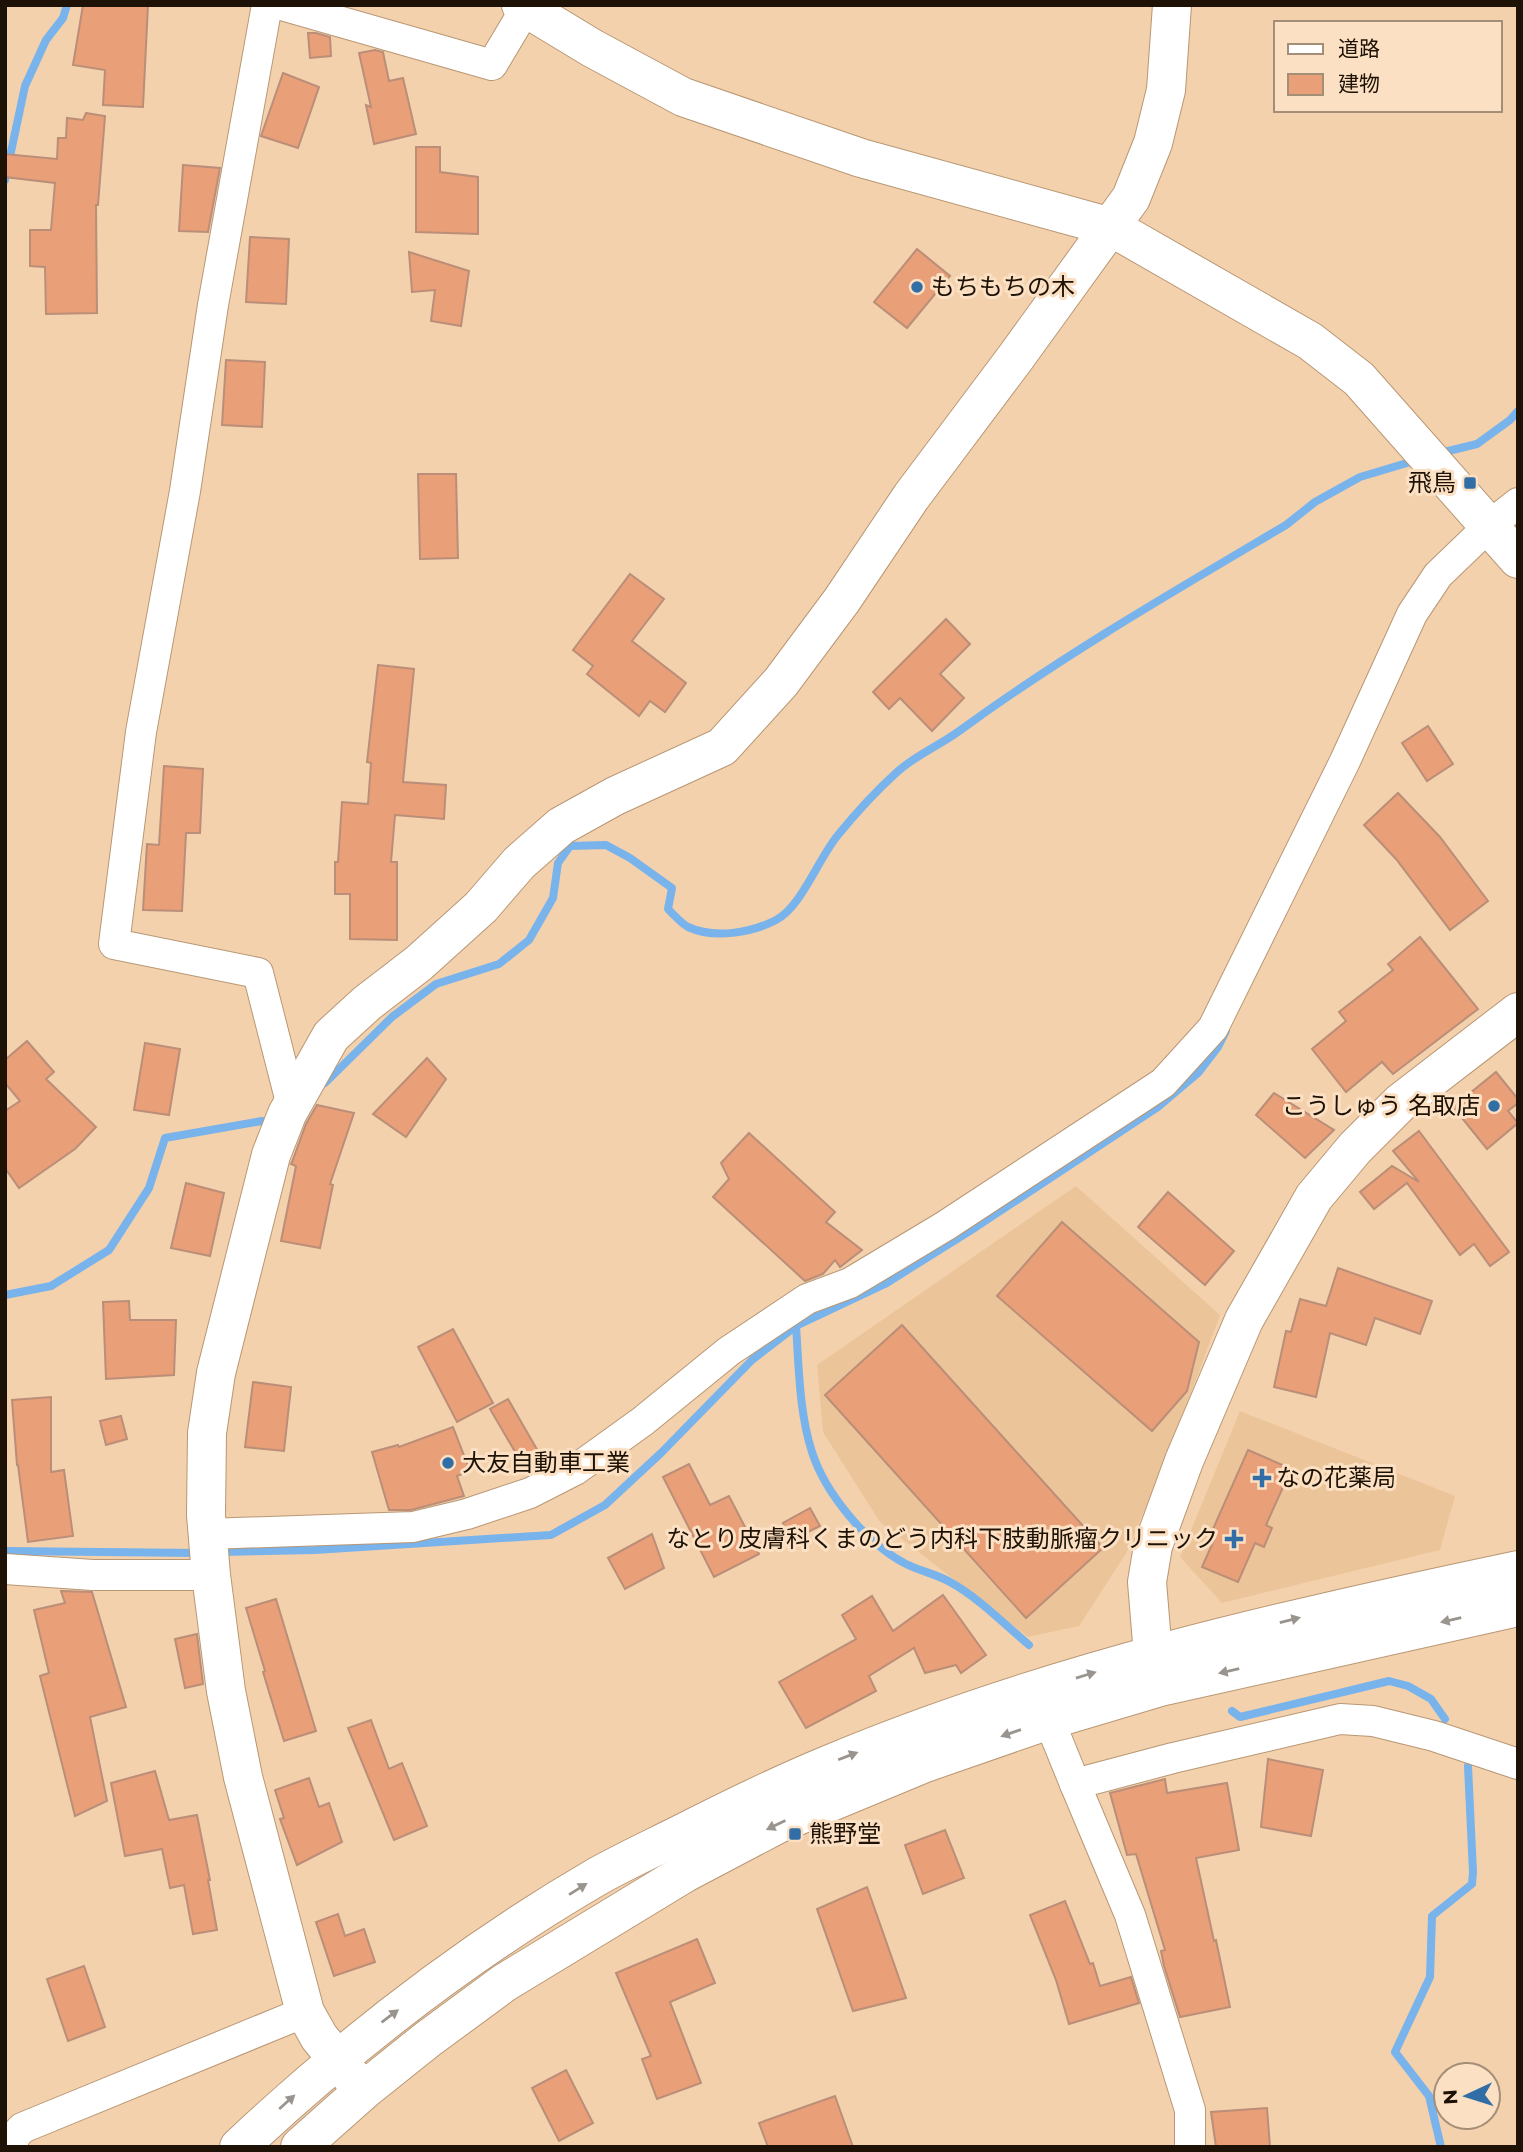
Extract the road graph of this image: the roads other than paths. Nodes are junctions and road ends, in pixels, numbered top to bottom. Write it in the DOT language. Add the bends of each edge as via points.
graph roads {
  1 [pos="267,5"];
  2 [pos="282,5"];
  3 [pos="1172,5"];
  4 [pos="523,7"];
  5 [pos="350,15"];
  6 [pos="1111,227"];
  7 [pos="1506,534"];
  8 [pos="1518,1012"];
  9 [pos="292,1105"];
  10 [pos="209,1554"];
  11 [pos="5,1569"];
  12 [pos="1518,1570"];
  13 [pos="1518,1606"];
  14 [pos="1153,1655"];
  15 [pos="1049,1720"];
  16 [pos="1518,1764"];
  17 [pos="1074,1784"];
  18 [pos="306,2012"];
  19 [pos="337,2059"];
  20 [pos="363,2091"];
  21 [pos="10,2139"];
  22 [pos="239,2147"];
  23 [pos="300,2147"];
  24 [pos="1190,2147"];
  1 -- 9 [label="street" via="141,732 114,944 258,973"];
  2 -- 5 [label="street"];
  3 -- 6 [label="street" via="1166,90 1153,143 1131,198"];
  4 -- 5 [label="street" via="492,65"];
  4 -- 6 [label="street" via="683,97 862,158"];
  6 -- 7 [label="street" via="1310,341 1359,379 1438,469"];
  6 -- 9 [label="street" via="911,498 820,631 722,747 561,826 519,863 481,907 331,1036"];
  7 -- 10 [label="street" via="1438,575 1412,614 1213,1028 1163,1083 946,1226 850,1283 807,1299 729,1351 575,1470 530,1493 413,1527"];
  8 -- 14 [label="street" via="1401,1102 1355,1148 1307,1208 1244,1320 1153,1546 1147,1581"];
  9 -- 10 [label="street" via="271,1156 216,1373 207,1433"];
  10 -- 11 [label="street" via="93,1575"];
  10 -- 18 [label="street" via="226,1691 243,1777"];
  14 -- 12 [label="street, one-way" via="1334,1609"];
  13 -- 15 [label="street, one-way" via="1160,1687"];
  19 -- 14 [label="street, one-way" via="486,1946 600,1875 733,1808 927,1726"];
  15 -- 17 [label="street"];
  15 -- 20 [label="street, one-way" via="925,1763 778,1824 684,1873 505,1983"];
  16 -- 17 [label="street" via="1434,1736 1373,1721 1339,1719"];
  17 -- 24 [label="street" via="1130,1915 1190,2110"];
  18 -- 19 [label="street"];
  18 -- 21 [label="street" via="22,2129"];
  19 -- 20 [label="street"];
  22 -- 19 [label="street, one-way"];
  20 -- 23 [label="street"];
}
